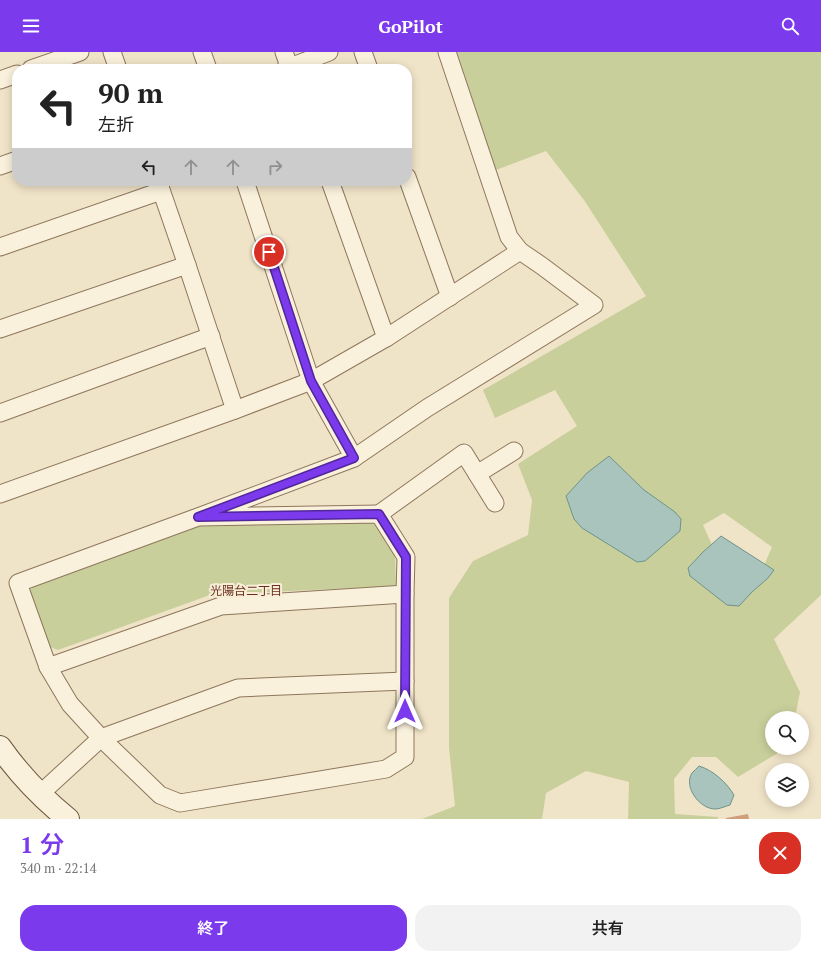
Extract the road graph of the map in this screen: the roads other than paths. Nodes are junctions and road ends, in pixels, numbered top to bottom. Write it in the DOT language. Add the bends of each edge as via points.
graph roads {
  1 [pos="80,52"];
  2 [pos="112,52"];
  3 [pos="202,52"];
  4 [pos="328,52"];
  5 [pos="362,52"];
  6 [pos="447,52"];
  7 [pos="46,64"];
  8 [pos="116,64"];
  9 [pos="206,64"];
  10 [pos="287,64"];
  11 [pos="367,64"];
  12 [pos="12,76"];
  13 [pos="0,80"];
  14 [pos="12,162"];
  15 [pos="0,166"];
  16 [pos="159,186"];
  17 [pos="247,186"];
  18 [pos="332,186"];
  19 [pos="410,186"];
  20 [pos="0,247"];
  21 [pos="520,251"];
  22 [pos="187,265"];
  23 [pos="450,297"];
  24 [pos="0,329"];
  25 [pos="211,336"];
  26 [pos="386,338"];
  27 [pos="311,381"];
  28 [pos="235,410"];
  29 [pos="0,413"];
  30 [pos="514,451"];
  31 [pos="354,458"];
  32 [pos="477,474"];
  33 [pos="0,494"];
  34 [pos="495,503"];
  35 [pos="379,514"];
  36 [pos="198,517"];
  37 [pos="405,594"];
  38 [pos="48,667"];
  39 [pos="405,681"];
  40 [pos="101,738"];
  41 [pos="0,747"];
  42 [pos="40,794"];
  43 [pos="68,819"];
  1 -- 7 [label="street"];
  2 -- 8 [label="street"];
  3 -- 9 [label="street"];
  4 -- 10 [label="street"];
  5 -- 11 [label="street"];
  6 -- 21 [label="street" via="509,237"];
  12 -- 13 [label="street"];
  14 -- 15 [label="street"];
  16 -- 20 [label="street"];
  16 -- 22 [label="street"];
  17 -- 27 [label="street"];
  18 -- 26 [label="street"];
  19 -- 23 [label="street"];
  21 -- 23 [label="street"];
  21 -- 31 [label="street" via="594,305 427,408"];
  22 -- 24 [label="street"];
  22 -- 25 [label="street"];
  23 -- 26 [label="street"];
  25 -- 28 [label="street"];
  25 -- 29 [label="street"];
  26 -- 27 [label="street"];
  27 -- 28 [label="street"];
  27 -- 31 [label="street"];
  28 -- 33 [label="street"];
  30 -- 32 [label="street"];
  31 -- 36 [label="street"];
  32 -- 34 [label="street"];
  32 -- 35 [label="street" via="464,453"];
  35 -- 36 [label="street"];
  35 -- 37 [label="street" via="406,557"];
  36 -- 38 [label="street" via="18,582"];
  37 -- 38 [label="street" via="221,606"];
  37 -- 39 [label="street"];
  38 -- 40 [label="street" via="70,704"];
  39 -- 40 [label="street" via="238,688"];
  39 -- 40 [label="street" via="406,757 386,769 180,803 160,795"];
  40 -- 42 [label="street"];
  41 -- 42 [label="street"];
  42 -- 43 [label="street"];
}
